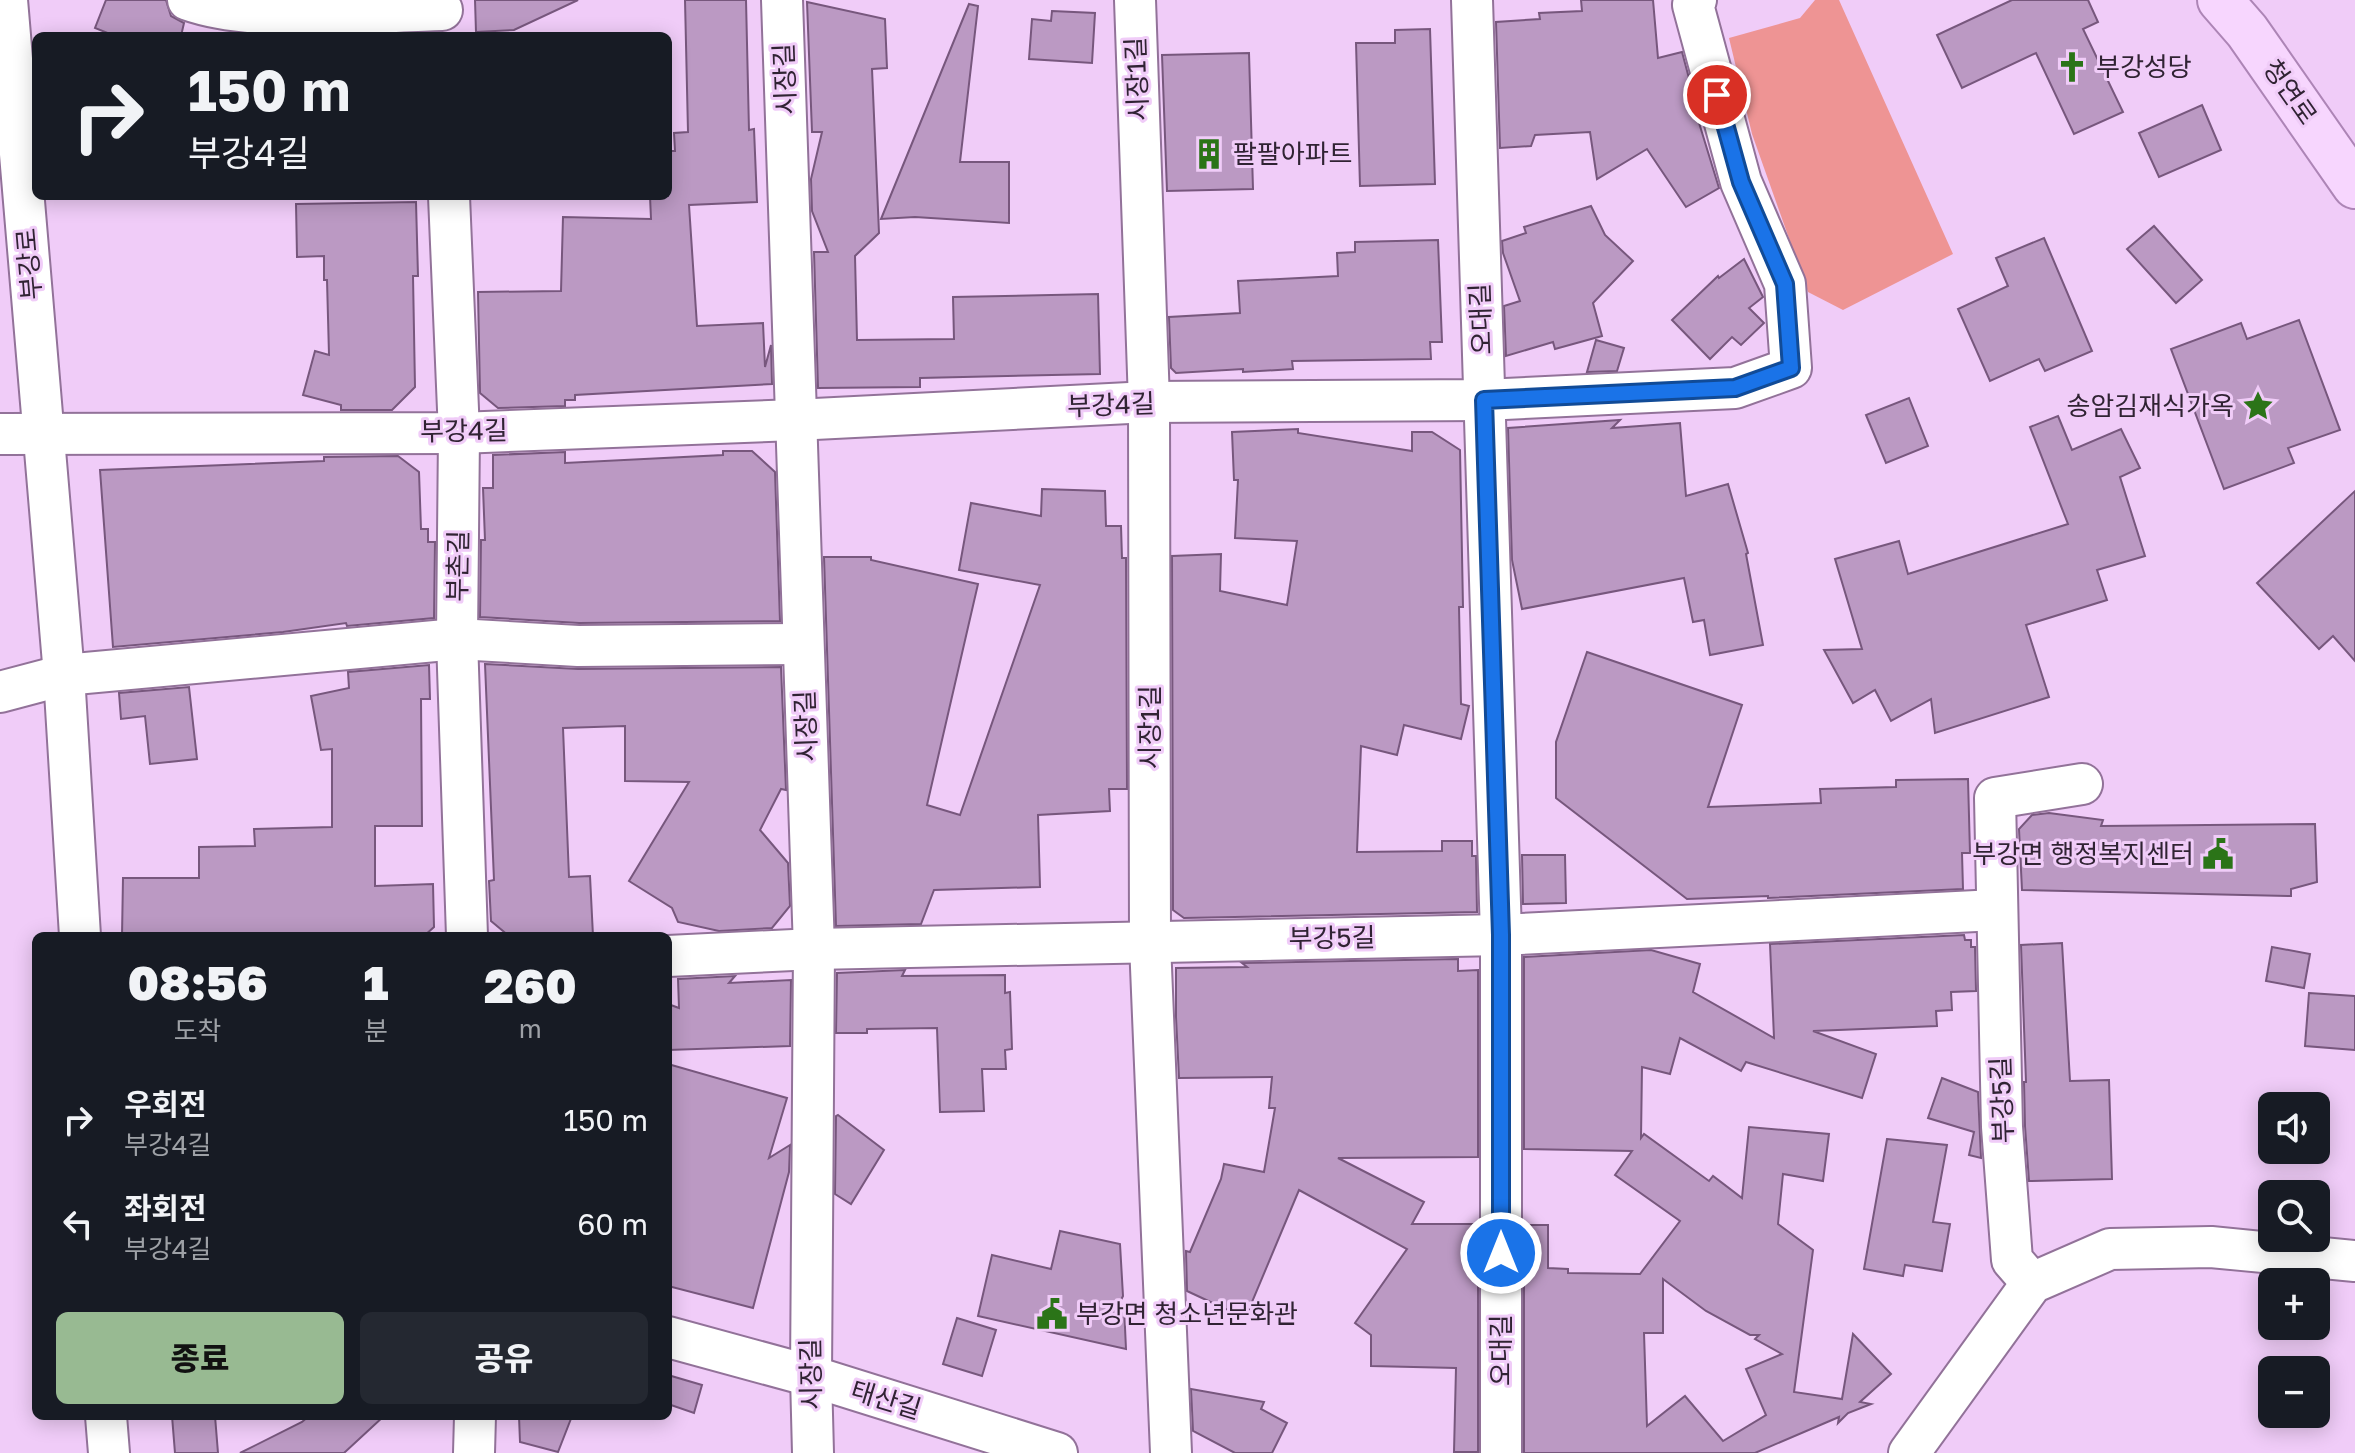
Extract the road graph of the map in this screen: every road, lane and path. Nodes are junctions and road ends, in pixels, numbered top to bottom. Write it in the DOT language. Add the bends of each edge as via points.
graph roads {
  1 [pos="7,0"];
  2 [pos="188,0"];
  3 [pos="782,0"];
  4 [pos="1135,0"];
  5 [pos="1472,0"];
  6 [pos="1696,0"];
  7 [pos="2220,0"];
  8 [pos="442,15"];
  9 [pos="2355,186"];
  10 [pos="449,200"];
  11 [pos="1484,400"];
  12 [pos="1149,402"];
  13 [pos="795,420"];
  14 [pos="44,432"];
  15 [pos="459,433"];
  16 [pos="0,434"];
  17 [pos="457,639"];
  18 [pos="803,644"];
  19 [pos="64,675"];
  20 [pos="0,692"];
  21 [pos="2082,784"];
  22 [pos="1996,910"];
  23 [pos="80,932"];
  24 [pos="467,932"];
  25 [pos="1501,935"];
  26 [pos="1150,943"];
  27 [pos="814,949"];
  28 [pos="672,956"];
  29 [pos="2355,1261"];
  30 [pos="2032,1283"];
  31 [pos="672,1338"];
  32 [pos="811,1376"];
  33 [pos="106,1420"];
  34 [pos="475,1420"];
  35 [pos="109,1453"];
  36 [pos="474,1453"];
  37 [pos="813,1453"];
  38 [pos="1057,1453"];
  39 [pos="1171,1453"];
  40 [pos="1501,1453"];
  41 [pos="1909,1453"];
  1 -- 14 [label="street, 부강로"];
  2 -- 8 [label="street" via="275,14"];
  3 -- 13 [label="street, 시장길"];
  4 -- 12 [label="street, 시장1길"];
  5 -- 11 [label="street, 오대길"];
  6 -- 11 [label="street, 부강4길" via="1693,5 1741,182 1785,284 1791,368 1735,388"];
  7 -- 9 [label="main road, 청연로"];
  10 -- 15 [label="street, 부촌길"];
  11 -- 12 [label="street, 부강4길"];
  11 -- 25 [label="street, 오대길"];
  12 -- 13 [label="street, 부강4길"];
  12 -- 26 [label="street, 시장1길"];
  13 -- 15 [label="street, 부강4길"];
  13 -- 18 [label="street, 시장길"];
  14 -- 15 [label="street, 부강4길"];
  14 -- 16 [label="street"];
  14 -- 19 [label="street, 부강로"];
  15 -- 17 [label="street, 부촌길"];
  17 -- 18 [label="street" via="578,646"];
  17 -- 19 [label="street"];
  17 -- 24 [label="street, 부촌길"];
  18 -- 27 [label="street, 시장길"];
  19 -- 20 [label="street"];
  19 -- 23 [label="street, 부강로"];
  21 -- 22 [label="street, 부강5길" via="1995,798"];
  22 -- 25 [label="street, 부강5길"];
  22 -- 30 [label="street, 부강5길" via="2012,1260"];
  25 -- 26 [label="street, 부강5길"];
  25 -- 40 [label="street, 오대길"];
  26 -- 27 [label="street, 부강5길"];
  26 -- 39 [label="street, 시장1길"];
  27 -- 28 [label="street, 부강5길"];
  27 -- 32 [label="street, 시장길"];
  29 -- 30 [label="street" via="2211,1247 2110,1249"];
  30 -- 41 [label="street"];
  31 -- 32 [label="street, 태산길"];
  32 -- 37 [label="street, 시장길"];
  32 -- 38 [label="street, 태산길"];
  33 -- 35 [label="street"];
  34 -- 36 [label="street"];
}
